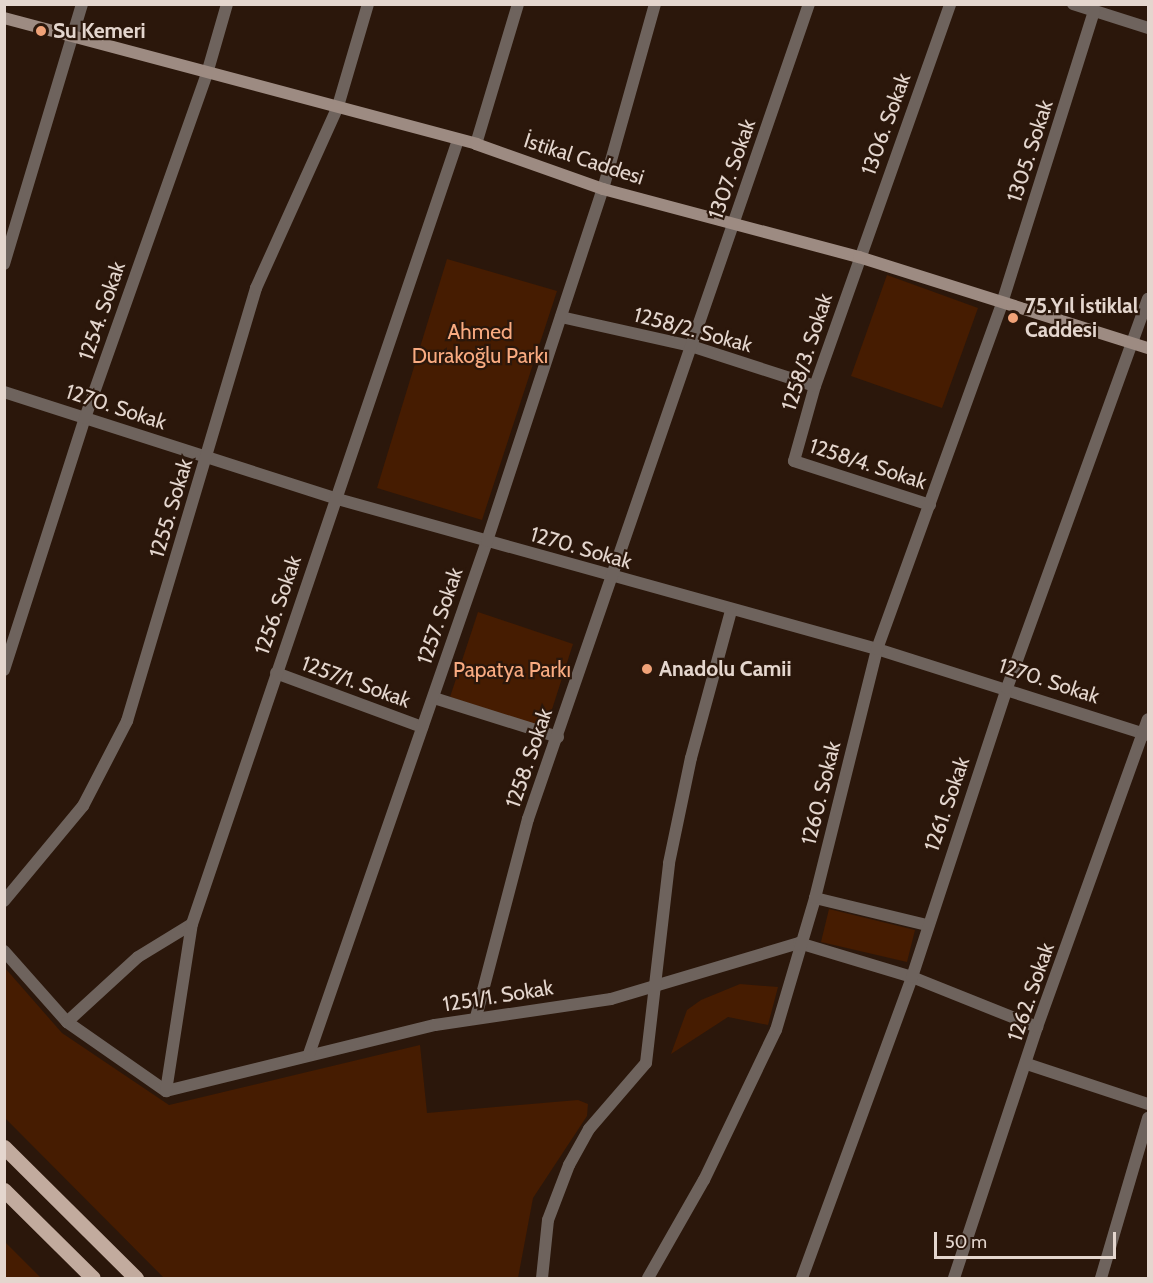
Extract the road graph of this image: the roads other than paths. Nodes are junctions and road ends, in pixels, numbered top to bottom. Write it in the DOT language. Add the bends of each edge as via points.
graph roads {
  1 [pos="82,4"];
  2 [pos="227,4"];
  3 [pos="368,4"];
  4 [pos="518,4"];
  5 [pos="655,4"];
  6 [pos="809,4"];
  7 [pos="950,4"];
  8 [pos="1073,4"];
  9 [pos="1095,11"];
  10 [pos="4,18"];
  11 [pos="1149,28"];
  12 [pos="72,35"];
  13 [pos="208,70"];
  14 [pos="339,106"];
  15 [pos="458,140"];
  16 [pos="476,144"];
  17 [pos="603,189"];
  18 [pos="735,222"];
  19 [pos="859,256"];
  20 [pos="4,264"];
  21 [pos="1149,299"];
  22 [pos="1002,303"];
  23 [pos="561,317"];
  24 [pos="1133,343"];
  25 [pos="691,346"];
  26 [pos="1149,348"];
  27 [pos="814,386"];
  28 [pos="4,392"];
  29 [pos="85,418"];
  30 [pos="207,457"];
  31 [pos="794,461"];
  32 [pos="334,498"];
  33 [pos="930,505"];
  34 [pos="487,541"];
  35 [pos="609,576"];
  36 [pos="731,611"];
  37 [pos="877,649"];
  38 [pos="4,670"];
  39 [pos="276,673"];
  40 [pos="1007,688"];
  41 [pos="434,698"];
  42 [pos="1149,718"];
  43 [pos="422,727"];
  44 [pos="1146,734"];
  45 [pos="558,737"];
  46 [pos="815,898"];
  47 [pos="4,901"];
  48 [pos="192,924"];
  49 [pos="927,925"];
  50 [pos="799,943"];
  51 [pos="4,951"];
  52 [pos="912,976"];
  53 [pos="657,986"];
  54 [pos="476,1017"];
  55 [pos="67,1023"];
  56 [pos="1037,1027"];
  57 [pos="309,1054"];
  58 [pos="1028,1064"];
  59 [pos="166,1091"];
  60 [pos="1149,1104"];
  61 [pos="1149,1118"];
  62 [pos="4,1147"];
  63 [pos="4,1190"];
  64 [pos="93,1278"];
  65 [pos="136,1278"];
  66 [pos="542,1278"];
  67 [pos="648,1278"];
  68 [pos="802,1278"];
  69 [pos="954,1278"];
  70 [pos="1101,1278"];
  1 -- 12 [label="street"];
  2 -- 13 [label="street, 1254. Sokak"];
  3 -- 14 [label="street, 1255. Sokak"];
  4 -- 16 [label="street"];
  5 -- 17 [label="street, 1257. Sokak"];
  6 -- 18 [label="street, 1307. Sokak"];
  7 -- 19 [label="street, 1306. Sokak"];
  8 -- 9 [label="street"];
  9 -- 11 [label="street"];
  9 -- 22 [label="street, 1305. Sokak"];
  10 -- 12 [label="main road, İstikal Caddesi"];
  12 -- 13 [label="main road, İstikal Caddesi"];
  12 -- 20 [label="street"];
  13 -- 14 [label="main road, İstikal Caddesi"];
  13 -- 29 [label="street, 1254. Sokak"];
  14 -- 15 [label="main road, İstikal Caddesi"];
  14 -- 30 [label="street, 1255. Sokak" via="256,288"];
  15 -- 16 [label="main road, İstikal Caddesi"];
  15 -- 32 [label="street, 1256. Sokak"];
  16 -- 17 [label="main road, İstikal Caddesi"];
  17 -- 18 [label="main road, İstikal Caddesi"];
  17 -- 23 [label="street, 1257. Sokak"];
  18 -- 19 [label="main road, İstikal Caddesi"];
  18 -- 25 [label="street, 1307. Sokak"];
  19 -- 22 [label="main road, İstikal Caddesi"];
  19 -- 27 [label="street, 1258/3. Sokak"];
  21 -- 24 [label="street, 1261. Sokak"];
  22 -- 24 [label="main road, İstikal Caddesi"];
  22 -- 33 [label="street, 1260. Sokak"];
  23 -- 25 [label="street, 1258/2. Sokak"];
  23 -- 34 [label="street, 1257. Sokak"];
  24 -- 26 [label="main road, İstikal Caddesi"];
  24 -- 40 [label="street, 1261. Sokak"];
  25 -- 27 [label="street, 1258/2. Sokak"];
  25 -- 35 [label="street, 1258. Sokak"];
  27 -- 31 [label="street, 1258/3. Sokak"];
  28 -- 29 [label="street, 1270. Sokak"];
  29 -- 30 [label="street, 1270. Sokak"];
  29 -- 38 [label="street, 1254. Sokak"];
  30 -- 32 [label="street, 1270. Sokak"];
  30 -- 47 [label="street, 1255. Sokak" via="128,721 83,806"];
  31 -- 33 [label="street, 1258/4. Sokak"];
  32 -- 34 [label="street, 1270. Sokak"];
  32 -- 39 [label="street, 1256. Sokak"];
  33 -- 37 [label="street, 1260. Sokak"];
  34 -- 35 [label="street, 1270. Sokak"];
  34 -- 41 [label="street, 1257. Sokak"];
  35 -- 36 [label="street, 1270. Sokak"];
  35 -- 45 [label="street, 1258. Sokak"];
  36 -- 37 [label="street, 1270. Sokak"];
  36 -- 53 [label="street" via="691,758 669,863"];
  37 -- 40 [label="street, 1270. Sokak"];
  37 -- 46 [label="street, 1260. Sokak"];
  39 -- 43 [label="street, 1257/1. Sokak"];
  39 -- 48 [label="street, 1256. Sokak"];
  40 -- 44 [label="street, 1270. Sokak"];
  40 -- 49 [label="street, 1261. Sokak"];
  41 -- 43 [label="street, 1257. Sokak"];
  41 -- 45 [label="street"];
  42 -- 44 [label="street, 1262. Sokak"];
  43 -- 57 [label="street, 1257. Sokak"];
  44 -- 56 [label="street, 1262. Sokak"];
  45 -- 54 [label="street, 1258. Sokak" via="528,819"];
  46 -- 49 [label="street"];
  46 -- 50 [label="street, 1260. Sokak"];
  48 -- 55 [label="street" via="138,957"];
  48 -- 59 [label="street, 1256. Sokak"];
  49 -- 52 [label="street, 1261. Sokak"];
  50 -- 52 [label="street"];
  50 -- 53 [label="street, 1251/1. Sokak"];
  50 -- 67 [label="street, 1260. Sokak" via="776,1030 738,1115"];
  51 -- 55 [label="street"];
  52 -- 56 [label="street"];
  52 -- 68 [label="street, 1261. Sokak"];
  53 -- 54 [label="street, 1251/1. Sokak" via="611,999"];
  53 -- 66 [label="street" via="646,1063 589,1130 569,1165 548,1220"];
  54 -- 57 [label="street, 1251/1. Sokak"];
  55 -- 59 [label="street"];
  56 -- 58 [label="street, 1262. Sokak"];
  57 -- 59 [label="street, 1251/1. Sokak"];
  58 -- 60 [label="street"];
  58 -- 69 [label="street, 1262. Sokak"];
  61 -- 70 [label="street"];
  62 -- 65 [label="main road"];
  63 -- 64 [label="main road"];
}
